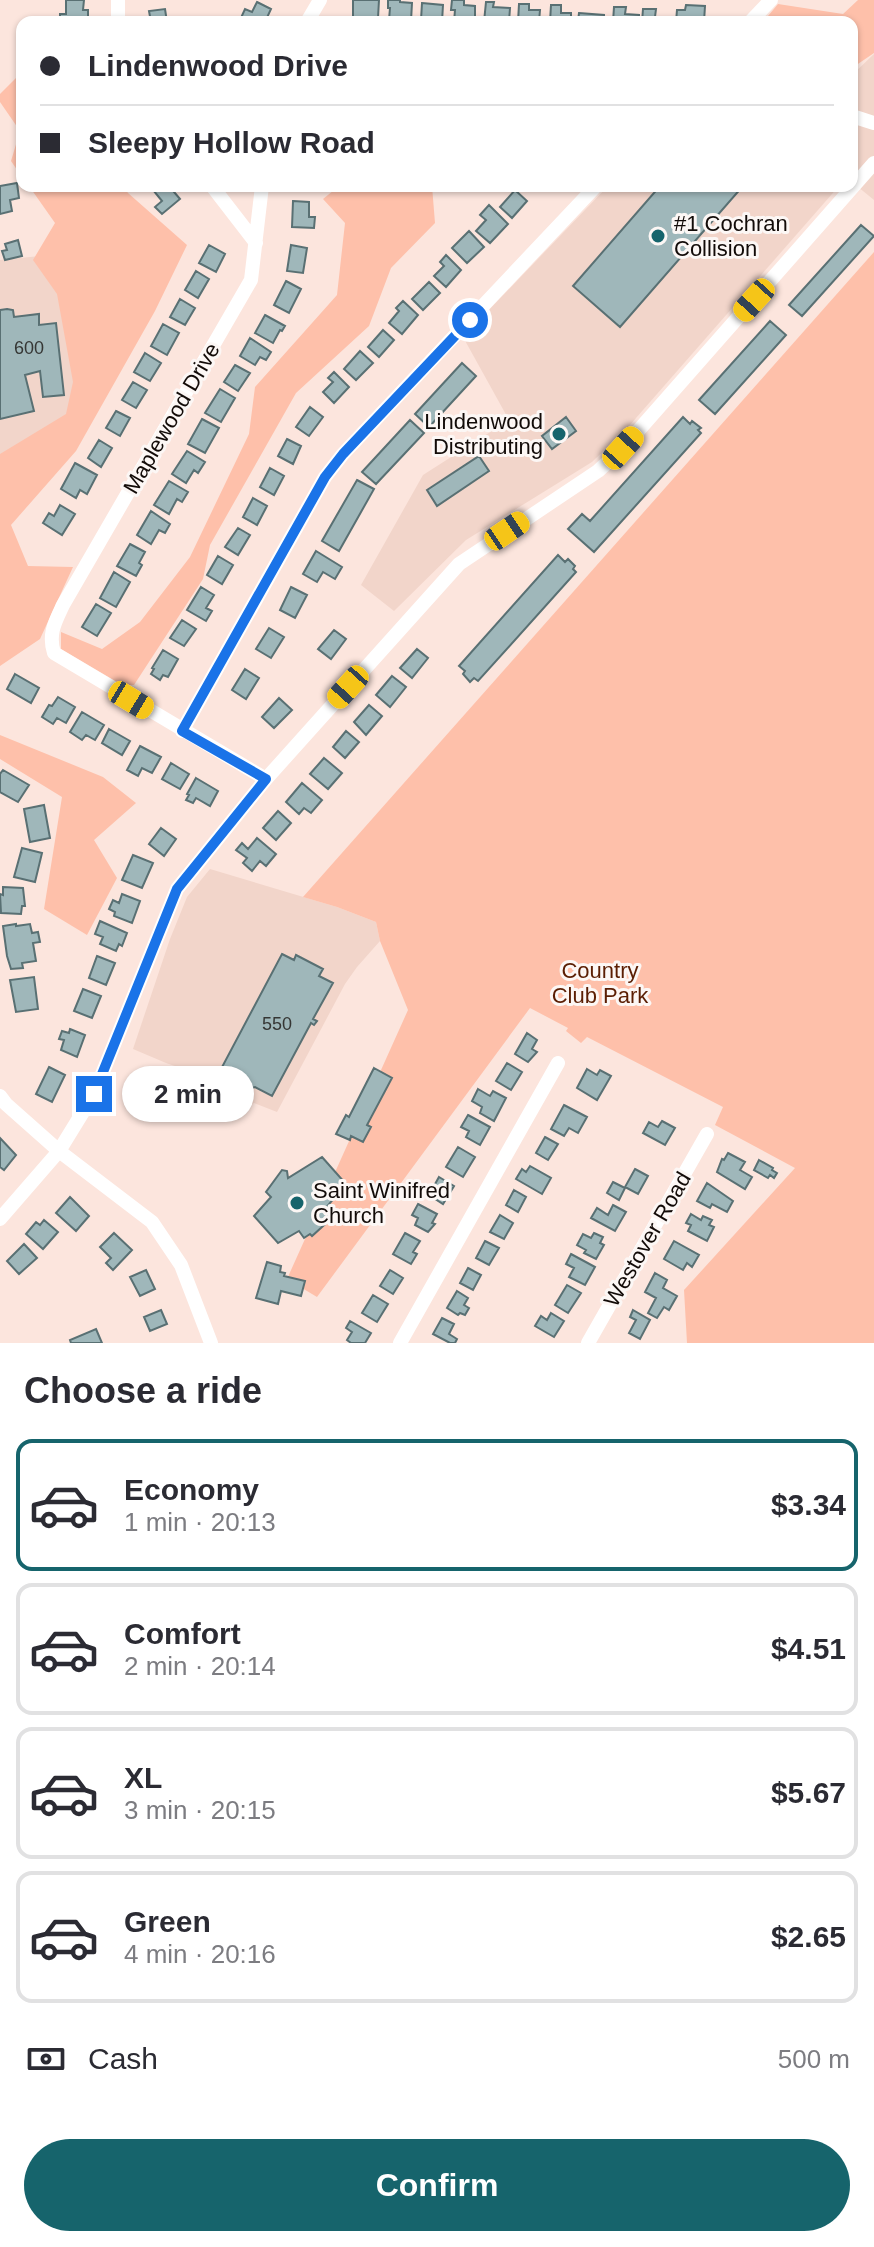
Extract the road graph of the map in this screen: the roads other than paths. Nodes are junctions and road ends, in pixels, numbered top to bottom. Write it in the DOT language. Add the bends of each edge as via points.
graph roads {
  1 [pos="771,0"];
  2 [pos="756,16"];
  3 [pos="874,163"];
  4 [pos="858,181"];
  5 [pos="217,192"];
  6 [pos="261,192"];
  7 [pos="590,192"];
  8 [pos="848,192"];
  9 [pos="256,243"];
  10 [pos="182,731"];
  11 [pos="266,779"];
  12 [pos="558,1063"];
  13 [pos="0,1096"];
  14 [pos="707,1134"];
  15 [pos="59,1151"];
  16 [pos="0,1219"];
  17 [pos="205,1341"];
  18 [pos="400,1343"];
  19 [pos="588,1343"];
  1 -- 2 [label="street"];
  3 -- 4 [label="street"];
  5 -- 9 [label="street"];
  6 -- 9 [label="street, Maplewood Drive"];
  7 -- 10 [label="street" via="325,477"];
  8 -- 11 [label="street" via="623,448 598,471 459,564"];
  9 -- 10 [label="street, Maplewood Drive" via="251,280 63,605 50,640 54,653"];
  10 -- 11 [label="street"];
  11 -- 15 [label="street" via="177,889 94,1094"];
  12 -- 18 [label="street"];
  13 -- 15 [label="street"];
  14 -- 19 [label="street, Westover Road"];
  15 -- 16 [label="street"];
  15 -- 17 [label="street" via="152,1222 181,1265"];
}
